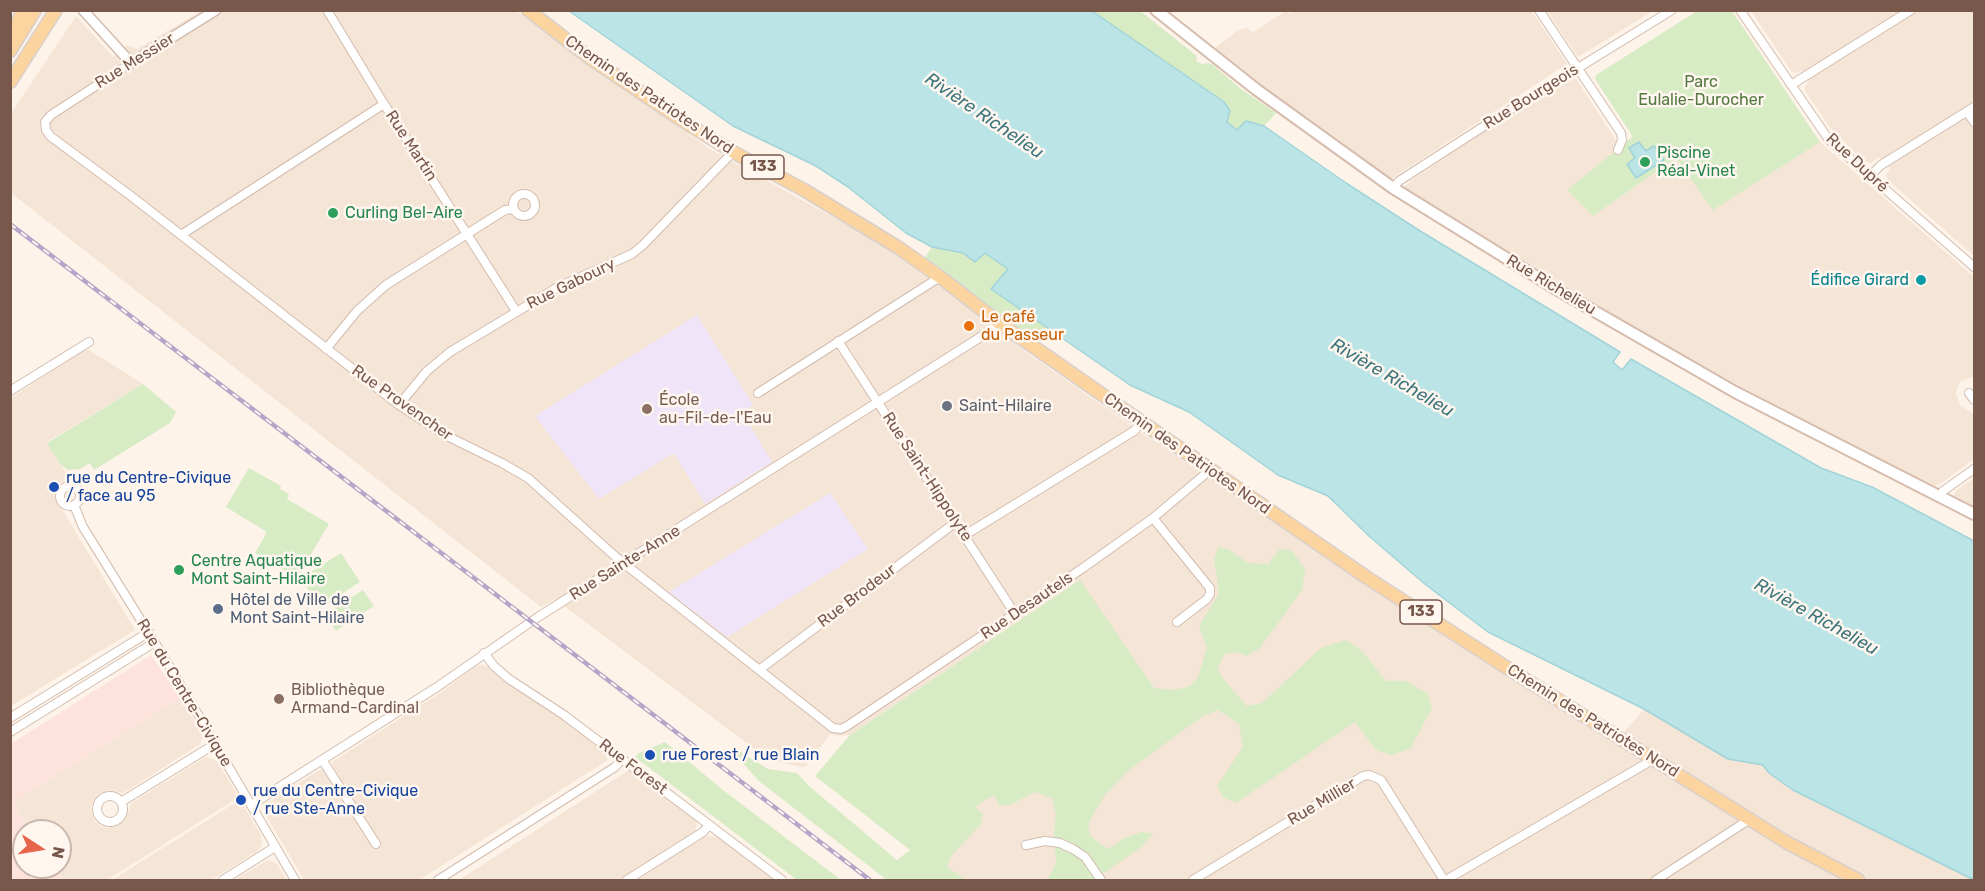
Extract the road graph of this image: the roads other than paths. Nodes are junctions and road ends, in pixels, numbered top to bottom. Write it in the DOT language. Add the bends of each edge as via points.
graph roads {
  1 [pos="23,10"];
  2 [pos="35,10"];
  3 [pos="56,10"];
  4 [pos="83,10"];
  5 [pos="216,10"];
  6 [pos="327,10"];
  7 [pos="528,10"];
  8 [pos="1156,10"];
  9 [pos="1539,10"];
  10 [pos="1672,10"];
  11 [pos="1740,10"];
  12 [pos="1911,10"];
  13 [pos="10,41"];
  14 [pos="10,51"];
  15 [pos="131,63"];
  16 [pos="1577,67"];
  17 [pos="10,82"];
  18 [pos="1791,85"];
  19 [pos="384,104"];
  20 [pos="1971,109"];
  21 [pos="55,112"];
  22 [pos="1974,122"];
  23 [pos="1618,150"];
  24 [pos="733,152"];
  25 [pos="1870,176"];
  26 [pos="1393,188"];
  27 [pos="513,209"];
  28 [pos="467,233"];
  29 [pos="181,235"];
  30 [pos="1974,267"];
  31 [pos="940,277"];
  32 [pos="516,311"];
  33 [pos="999,322"];
  34 [pos="838,341"];
  35 [pos="89,342"];
  36 [pos="326,349"];
  37 [pos="10,391"];
  38 [pos="758,393"];
  39 [pos="1969,393"];
  40 [pos="1974,400"];
  41 [pos="878,403"];
  42 [pos="399,405"];
  43 [pos="1141,423"];
  44 [pos="1974,469"];
  45 [pos="1210,470"];
  46 [pos="1940,496"];
  47 [pos="74,505"];
  48 [pos="1974,514"];
  49 [pos="1153,518"];
  50 [pos="956,522"];
  51 [pos="965,535"];
  52 [pos="624,564"];
  53 [pos="1015,614"];
  54 [pos="1177,622"];
  55 [pos="149,632"];
  56 [pos="155,642"];
  57 [pos="484,653"];
  58 [pos="759,670"];
  59 [pos="10,718"];
  60 [pos="835,729"];
  61 [pos="10,732"];
  62 [pos="215,744"];
  63 [pos="622,759"];
  64 [pos="1654,759"];
  65 [pos="323,760"];
  66 [pos="121,802"];
  67 [pos="251,805"];
  68 [pos="1750,819"];
  69 [pos="709,825"];
  70 [pos="376,844"];
  71 [pos="1026,845"];
  72 [pos="275,847"];
  73 [pos="223,880"];
  74 [pos="295,880"];
  75 [pos="438,880"];
  76 [pos="627,880"];
  77 [pos="782,880"];
  78 [pos="1101,880"];
  79 [pos="1193,880"];
  80 [pos="1445,880"];
  81 [pos="1657,880"];
  82 [pos="1858,880"];
  1 -- 13 [label="main road"];
  2 -- 14 [label="main road"];
  3 -- 17 [label="main road"];
  4 -- 15 [label="street"];
  5 -- 15 [label="street, Rue Messier"];
  6 -- 19 [label="street, Rue Martin"];
  7 -- 24 [label="main road, Chemin des Patriotes Nord / 133" via="628,85"];
  8 -- 26 [label="main road, Rue Richelieu" via="1248,84"];
  9 -- 16 [label="street"];
  10 -- 16 [label="street, Rue Bourgeois"];
  11 -- 18 [label="street, Rue Dupré"];
  12 -- 18 [label="street"];
  15 -- 21 [label="street, Rue Messier"];
  16 -- 23 [label="street" via="1621,133"];
  16 -- 26 [label="street, Rue Bourgeois" via="1398,181"];
  18 -- 25 [label="street, Rue Dupré" via="1829,140"];
  19 -- 28 [label="street, Rue Martin"];
  19 -- 29 [label="street"];
  20 -- 22 [label="street"];
  20 -- 25 [label="street" via="1881,165"];
  21 -- 29 [label="street, Rue Provencher" via="45,122 52,139"];
  24 -- 31 [label="main road, Chemin des Patriotes Nord / 133" via="848,216"];
  24 -- 32 [label="street, Rue Gaboury" via="632,254 575,278"];
  25 -- 30 [label="street, Rue Dupré"];
  26 -- 46 [label="main road, Rue Richelieu" via="1648,343"];
  27 -- 28 [label="street"];
  28 -- 32 [label="street, Rue Martin"];
  28 -- 36 [label="street" via="376,293"];
  29 -- 36 [label="street, Rue Provencher"];
  31 -- 33 [label="main road, Chemin des Patriotes Nord / 133"];
  31 -- 34 [label="street"];
  32 -- 42 [label="street, Rue Gaboury" via="444,357"];
  33 -- 41 [label="street, Rue Sainte-Anne"];
  33 -- 43 [label="main road, Chemin des Patriotes Nord / 133"];
  34 -- 38 [label="street"];
  34 -- 41 [label="street, Rue Saint-Hippolyte"];
  35 -- 37 [label="street"];
  36 -- 42 [label="street, Rue Provencher"];
  39 -- 40 [label="street"];
  41 -- 50 [label="street, Rue Saint-Hippolyte"];
  41 -- 52 [label="street, Rue Sainte-Anne"];
  42 -- 52 [label="street, Rue Provencher" via="445,435 522,474"];
  43 -- 45 [label="main road, Chemin des Patriotes Nord / 133"];
  43 -- 51 [label="street"];
  44 -- 46 [label="street"];
  45 -- 49 [label="street, Rue Desautels"];
  45 -- 64 [label="main road, Chemin des Patriotes Nord / 133" via="1365,577"];
  46 -- 48 [label="main road, Rue Richelieu"];
  47 -- 55 [label="street, Rue du Centre-Civique" via="83,527"];
  49 -- 53 [label="street, Rue Desautels"];
  49 -- 54 [label="street" via="1210,588 1207,599"];
  50 -- 51 [label="street, Rue Saint-Hippolyte"];
  50 -- 58 [label="street, Rue Brodeur"];
  51 -- 53 [label="street, Rue Saint-Hippolyte"];
  52 -- 57 [label="street, Rue Sainte-Anne"];
  52 -- 58 [label="street, Rue Provencher"];
  53 -- 60 [label="street, Rue Desautels" via="846,726"];
  55 -- 56 [label="street, Rue du Centre-Civique"];
  55 -- 59 [label="street"];
  56 -- 61 [label="street"];
  56 -- 62 [label="street, Rue du Centre-Civique"];
  57 -- 63 [label="street, Rue Forest" via="509,679"];
  57 -- 65 [label="street, Rue Sainte-Anne"];
  58 -- 60 [label="street, Rue Provencher"];
  62 -- 66 [label="street"];
  62 -- 67 [label="street, Rue du Centre-Civique"];
  63 -- 69 [label="street, Rue Forest"];
  63 -- 75 [label="street"];
  64 -- 68 [label="main road, Chemin des Patriotes Nord / 133"];
  64 -- 80 [label="street"];
  65 -- 67 [label="street, Rue Sainte-Anne"];
  65 -- 70 [label="street"];
  67 -- 72 [label="street, Rue du Centre-Civique"];
  68 -- 81 [label="street"];
  68 -- 82 [label="main road, Chemin des Patriotes Nord / 133"];
  69 -- 76 [label="street"];
  69 -- 77 [label="street, Rue Forest"];
  71 -- 78 [label="street" via="1045,841 1073,849 1085,857"];
  72 -- 73 [label="street"];
  72 -- 74 [label="street, Rue du Centre-Civique"];
  79 -- 80 [label="street, Rue Millier" via="1369,775 1381,780"];
}
